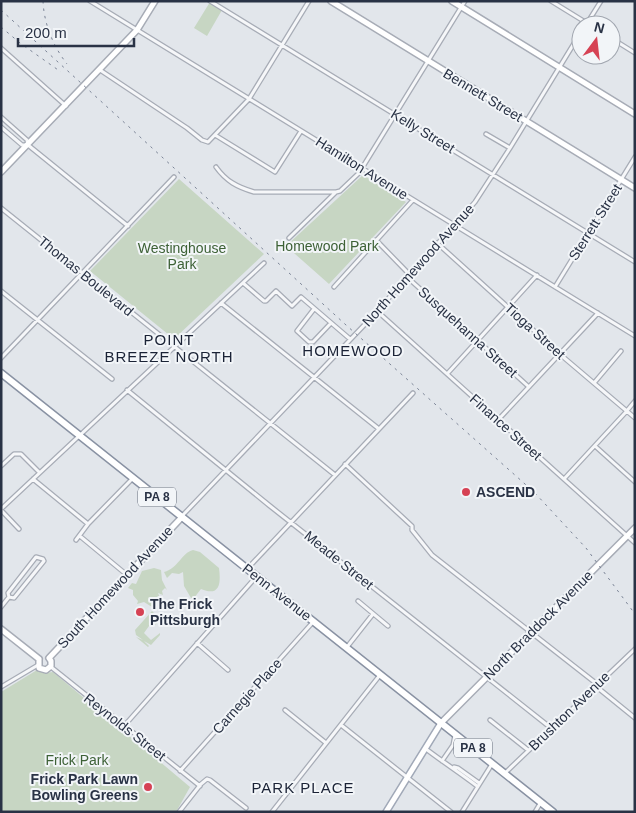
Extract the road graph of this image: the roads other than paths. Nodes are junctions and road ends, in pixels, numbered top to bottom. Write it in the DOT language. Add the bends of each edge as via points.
graph roads {
  1 [pos="90,1"];
  2 [pos="155,1"];
  3 [pos="210,1"];
  4 [pos="308,1"];
  5 [pos="331,1"];
  6 [pos="452,1"];
  7 [pos="465,1"];
  8 [pos="551,1"];
  9 [pos="601,1"];
  10 [pos="462,7"];
  11 [pos="573,15"];
  12 [pos="592,15"];
  13 [pos="137,30"];
  14 [pos="621,44"];
  15 [pos="282,45"];
  16 [pos="1,48"];
  17 [pos="571,48"];
  18 [pos="635,53"];
  19 [pos="428,61"];
  20 [pos="559,68"];
  21 [pos="100,70"];
  22 [pos="249,99"];
  23 [pos="66,106"];
  24 [pos="635,114"];
  25 [pos="396,115"];
  26 [pos="1,117"];
  27 [pos="527,121"];
  28 [pos="1,127"];
  29 [pos="301,130"];
  30 [pos="486,134"];
  31 [pos="215,135"];
  32 [pos="28,145"];
  33 [pos="510,148"];
  34 [pos="635,157"];
  35 [pos="216,168"];
  36 [pos="362,168"];
  37 [pos="1,172"];
  38 [pos="493,175"];
  39 [pos="174,177"];
  40 [pos="621,180"];
  41 [pos="635,188"];
  42 [pos="336,192"];
  43 [pos="413,200"];
  44 [pos="1,208"];
  45 [pos="454,225"];
  46 [pos="128,226"];
  47 [pos="588,233"];
  48 [pos="289,238"];
  49 [pos="376,240"];
  50 [pos="437,243"];
  51 [pos="635,262"];
  52 [pos="264,263"];
  53 [pos="82,273"];
  54 [pos="408,276"];
  55 [pos="537,276"];
  56 [pos="243,283"];
  57 [pos="334,287"];
  58 [pos="555,287"];
  59 [pos="1,291"];
  60 [pos="221,303"];
  61 [pos="508,307"];
  62 [pos="314,309"];
  63 [pos="376,311"];
  64 [pos="598,313"];
  65 [pos="37,320"];
  66 [pos="331,324"];
  67 [pos="635,336"];
  68 [pos="350,339"];
  69 [pos="478,341"];
  70 [pos="174,346"];
  71 [pos="621,351"];
  72 [pos="560,354"];
  73 [pos="1,358"];
  74 [pos="1,372"];
  75 [pos="447,374"];
  76 [pos="314,376"];
  77 [pos="112,379"];
  78 [pos="594,383"];
  79 [pos="529,387"];
  80 [pos="127,390"];
  81 [pos="413,393"];
  82 [pos="635,401"];
  83 [pos="627,411"];
  84 [pos="635,418"];
  85 [pos="498,420"];
  86 [pos="270,423"];
  87 [pos="379,429"];
  88 [pos="79,435"];
  89 [pos="595,446"];
  90 [pos="345,464"];
  91 [pos="1,466"];
  92 [pos="226,470"];
  93 [pos="39,472"];
  94 [pos="335,475"];
  95 [pos="133,478"];
  96 [pos="33,479"];
  97 [pos="564,479"];
  98 [pos="635,482"];
  99 [pos="1,509"];
  100 [pos="182,517"];
  101 [pos="291,522"];
  102 [pos="88,524"];
  103 [pos="635,528"];
  104 [pos="19,529"];
  105 [pos="627,536"];
  106 [pos="81,537"];
  107 [pos="76,540"];
  108 [pos="635,543"];
  109 [pos="247,569"];
  110 [pos="127,575"];
  111 [pos="256,576"];
  112 [pos="9,598"];
  113 [pos="358,602"];
  114 [pos="1,608"];
  115 [pos="373,614"];
  116 [pos="313,621"];
  117 [pos="388,626"];
  118 [pos="1,629"];
  119 [pos="532,631"];
  120 [pos="197,643"];
  121 [pos="346,647"];
  122 [pos="635,649"];
  123 [pos="49,658"];
  124 [pos="38,662"];
  125 [pos="51,667"];
  126 [pos="228,670"];
  127 [pos="380,674"];
  128 [pos="486,677"];
  129 [pos="598,684"];
  130 [pos="1,687"];
  131 [pos="285,710"];
  132 [pos="635,718"];
  133 [pos="490,720"];
  134 [pos="441,722"];
  135 [pos="341,725"];
  136 [pos="124,726"];
  137 [pos="551,728"];
  138 [pos="456,734"];
  139 [pos="465,742"];
  140 [pos="326,743"];
  141 [pos="453,745"];
  142 [pos="426,749"];
  143 [pos="528,750"];
  144 [pos="442,761"];
  145 [pos="492,763"];
  146 [pos="180,771"];
  147 [pos="505,773"];
  148 [pos="407,778"];
  149 [pos="478,784"];
  150 [pos="200,786"];
  151 [pos="541,802"];
  152 [pos="246,808"];
  153 [pos="179,812"];
  154 [pos="272,812"];
  155 [pos="386,812"];
  156 [pos="451,812"];
  157 [pos="462,812"];
  158 [pos="535,812"];
  159 [pos="553,812"];
  1 -- 13 [label="street, Hamilton Avenue"];
  2 -- 13 [label="main road"];
  3 -- 15 [label="street, Kelly Street"];
  4 -- 15 [label="street"];
  5 -- 19 [label="main road, Bennett Street"];
  6 -- 10 [label="main road"];
  7 -- 10 [label="street"];
  8 -- 11 [label="street"];
  9 -- 12 [label="street"];
  10 -- 19 [label="street"];
  10 -- 20 [label="main road"];
  13 -- 21 [label="main road"];
  13 -- 22 [label="street, Hamilton Avenue"];
  14 -- 18 [label="street"];
  15 -- 22 [label="street"];
  15 -- 25 [label="street, Kelly Street"];
  16 -- 23 [label="street"];
  17 -- 20 [label="street, North Homewood Avenue"];
  19 -- 25 [label="street"];
  19 -- 27 [label="main road, Bennett Street"];
  20 -- 24 [label="main road"];
  20 -- 27 [label="street, North Homewood Avenue"];
  21 -- 23 [label="main road"];
  21 -- 31 [label="street" via="202,140 208,142"];
  22 -- 29 [label="street, Hamilton Avenue"];
  22 -- 31 [label="street"];
  23 -- 32 [label="main road"];
  25 -- 36 [label="street"];
  25 -- 38 [label="street, Kelly Street"];
  26 -- 32 [label="street" via="27,140"];
  27 -- 33 [label="street, North Homewood Avenue"];
  27 -- 40 [label="main road, Bennett Street"];
  28 -- 32 [label="street" via="22,145"];
  29 -- 31 [label="street" via="275,172"];
  29 -- 36 [label="street, Hamilton Avenue"];
  30 -- 33 [label="street"];
  32 -- 37 [label="main road"];
  32 -- 46 [label="street"];
  33 -- 38 [label="street, North Homewood Avenue"];
  34 -- 40 [label="street, Sterrett Street"];
  35 -- 42 [label="street" via="225,179 241,189 254,192"];
  36 -- 42 [label="street" via="340,192"];
  36 -- 43 [label="street, Hamilton Avenue"];
  38 -- 45 [label="street, North Homewood Avenue"];
  38 -- 47 [label="street, Kelly Street"];
  39 -- 46 [label="street"];
  40 -- 41 [label="main road, Bennett Street"];
  40 -- 47 [label="street, Sterrett Street"];
  42 -- 48 [label="street"];
  43 -- 45 [label="street, Hamilton Avenue"];
  43 -- 49 [label="street"];
  44 -- 53 [label="street, Thomas Boulevard"];
  45 -- 50 [label="street, North Homewood Avenue"];
  45 -- 55 [label="street, Hamilton Avenue"];
  46 -- 53 [label="street"];
  47 -- 51 [label="street, Kelly Street"];
  47 -- 58 [label="street, Sterrett Street"];
  49 -- 54 [label="street, Susquehanna Street"];
  49 -- 57 [label="street"];
  50 -- 54 [label="street, North Homewood Avenue"];
  50 -- 61 [label="street, Tioga Street"];
  52 -- 56 [label="street"];
  53 -- 65 [label="street"];
  53 -- 70 [label="street, Thomas Boulevard"];
  54 -- 63 [label="street, North Homewood Avenue"];
  54 -- 69 [label="street, Susquehanna Street"];
  55 -- 58 [label="street, Hamilton Avenue"];
  55 -- 61 [label="street"];
  56 -- 60 [label="street"];
  56 -- 62 [label="street" via="264,301 276,291 292,306 301,297"];
  58 -- 64 [label="street, Hamilton Avenue"];
  59 -- 65 [label="street"];
  60 -- 70 [label="street"];
  60 -- 76 [label="street"];
  61 -- 69 [label="street"];
  61 -- 72 [label="street, Tioga Street"];
  62 -- 66 [label="street"];
  62 -- 66 [label="street" via="297,331 309,342 314,342"];
  63 -- 68 [label="street, North Homewood Avenue"];
  63 -- 75 [label="street, Finance Street"];
  64 -- 67 [label="street, Hamilton Avenue"];
  64 -- 72 [label="street"];
  65 -- 73 [label="street"];
  65 -- 77 [label="street"];
  66 -- 68 [label="street"];
  68 -- 76 [label="street, North Homewood Avenue"];
  69 -- 75 [label="street"];
  69 -- 79 [label="street, Susquehanna Street"];
  70 -- 80 [label="street"];
  70 -- 86 [label="street, Thomas Boulevard"];
  71 -- 78 [label="street"];
  72 -- 78 [label="street, Tioga Street"];
  72 -- 79 [label="street"];
  74 -- 88 [label="highway, Penn Avenue / PA 8"];
  75 -- 85 [label="street, Finance Street"];
  76 -- 86 [label="street, North Homewood Avenue"];
  76 -- 87 [label="street"];
  78 -- 83 [label="street, Tioga Street"];
  79 -- 85 [label="street"];
  80 -- 88 [label="street"];
  80 -- 92 [label="street, Meade Street"];
  81 -- 87 [label="street"];
  82 -- 83 [label="street"];
  83 -- 84 [label="street, Tioga Street"];
  83 -- 89 [label="street"];
  85 -- 97 [label="street, Finance Street"];
  86 -- 92 [label="street, North Homewood Avenue"];
  86 -- 94 [label="street, Thomas Boulevard"];
  87 -- 90 [label="street"];
  88 -- 93 [label="street"];
  88 -- 95 [label="highway, Penn Avenue / PA 8"];
  89 -- 97 [label="street"];
  89 -- 98 [label="street"];
  90 -- 94 [label="street"];
  90 -- 119 [label="street" via="412,526 432,555"];
  91 -- 93 [label="street" via="14,454 21,454"];
  92 -- 100 [label="street, North Homewood Avenue"];
  92 -- 101 [label="street, Meade Street"];
  93 -- 96 [label="street"];
  94 -- 101 [label="street"];
  95 -- 100 [label="highway, Penn Avenue / PA 8"];
  95 -- 102 [label="street"];
  96 -- 99 [label="street"];
  96 -- 102 [label="street"];
  97 -- 105 [label="street, Finance Street"];
  99 -- 104 [label="street"];
  100 -- 109 [label="highway, Penn Avenue / PA 8"];
  100 -- 110 [label="main road, South Homewood Avenue"];
  101 -- 109 [label="street"];
  101 -- 128 [label="street, Meade Street"];
  102 -- 107 [label="street"];
  103 -- 105 [label="main road, North Braddock Avenue"];
  105 -- 108 [label="street, Finance Street"];
  105 -- 119 [label="main road, North Braddock Avenue"];
  106 -- 110 [label="street"];
  109 -- 111 [label="highway, Penn Avenue / PA 8"];
  110 -- 123 [label="main road, South Homewood Avenue"];
  111 -- 116 [label="highway, Penn Avenue / PA 8"];
  111 -- 120 [label="street"];
  112 -- 112 [label="street" via="14,598 44,562 43,559 36,556 8,593"];
  112 -- 114 [label="street"];
  113 -- 115 [label="street"];
  115 -- 117 [label="street"];
  115 -- 121 [label="street"];
  116 -- 121 [label="highway, Penn Avenue / PA 8"];
  116 -- 146 [label="street, Carnegie Place"];
  118 -- 124 [label="main road"];
  119 -- 128 [label="main road, North Braddock Avenue"];
  119 -- 129 [label="street"];
  120 -- 126 [label="street"];
  120 -- 136 [label="street"];
  121 -- 127 [label="highway, Penn Avenue / PA 8"];
  122 -- 129 [label="street, Brushton Avenue"];
  123 -- 124 [label="main road" via="43,657"];
  123 -- 125 [label="main road"];
  124 -- 125 [label="main road" via="43,670"];
  124 -- 130 [label="street"];
  125 -- 136 [label="street, Reynolds Street"];
  127 -- 134 [label="highway, Penn Avenue / PA 8"];
  127 -- 135 [label="street"];
  128 -- 134 [label="main road, North Braddock Avenue"];
  128 -- 137 [label="street, Meade Street"];
  129 -- 132 [label="street" via="598,688"];
  129 -- 137 [label="street, Brushton Avenue"];
  131 -- 140 [label="street"];
  133 -- 143 [label="street"];
  134 -- 138 [label="highway, Penn Avenue / PA 8"];
  134 -- 142 [label="main road, North Braddock Avenue"];
  135 -- 140 [label="street"];
  135 -- 148 [label="street"];
  136 -- 146 [label="street, Reynolds Street"];
  137 -- 143 [label="street, Brushton Avenue"];
  138 -- 139 [label="highway, Penn Avenue / PA 8"];
  138 -- 141 [label="street"];
  139 -- 141 [label="street"];
  139 -- 145 [label="highway, Penn Avenue / PA 8"];
  140 -- 154 [label="street"];
  141 -- 144 [label="street"];
  142 -- 144 [label="street"];
  142 -- 148 [label="main road, North Braddock Avenue"];
  143 -- 147 [label="street, Brushton Avenue"];
  144 -- 149 [label="street"];
  145 -- 147 [label="highway, Penn Avenue / PA 8"];
  145 -- 149 [label="street"];
  146 -- 150 [label="street, Reynolds Street"];
  147 -- 151 [label="highway, Penn Avenue / PA 8"];
  148 -- 155 [label="main road, North Braddock Avenue"];
  148 -- 156 [label="street"];
  149 -- 157 [label="street"];
  150 -- 152 [label="street" via="204,780 210,780"];
  150 -- 153 [label="street"];
  151 -- 158 [label="street"];
  151 -- 159 [label="highway, Penn Avenue / PA 8"];
}
